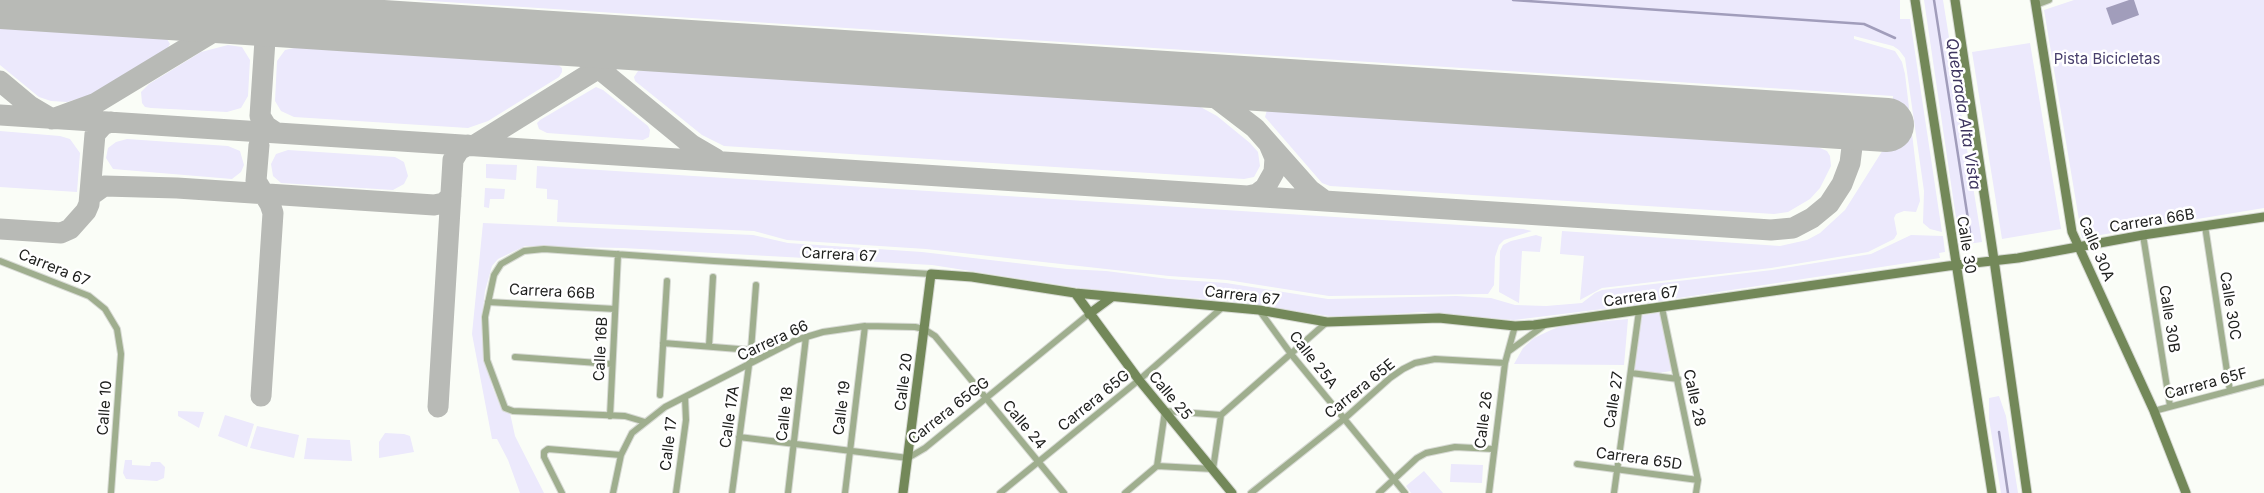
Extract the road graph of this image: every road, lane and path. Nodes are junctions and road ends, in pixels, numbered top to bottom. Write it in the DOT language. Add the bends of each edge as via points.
graph roads {
  1 [pos="1915,0"];
  2 [pos="1954,0"];
  3 [pos="2049,0"];
  4 [pos="2035,2"];
  5 [pos="2264,217"];
  6 [pos="2205,226"];
  7 [pos="2143,235"];
  8 [pos="2079,247"];
  9 [pos="618,254"];
  10 [pos="1994,260"];
  11 [pos="0,261"];
  12 [pos="1955,265"];
  13 [pos="931,274"];
  14 [pos="713,277"];
  15 [pos="667,280"];
  16 [pos="756,284"];
  17 [pos="1075,293"];
  18 [pos="1112,297"];
  19 [pos="488,302"];
  20 [pos="1224,306"];
  21 [pos="1662,308"];
  22 [pos="615,309"];
  23 [pos="1259,310"];
  24 [pos="1639,311"];
  25 [pos="1089,314"];
  26 [pos="1327,322"];
  27 [pos="1546,324"];
  28 [pos="114,325"];
  29 [pos="865,326"];
  30 [pos="1515,326"];
  31 [pos="924,329"];
  32 [pos="806,337"];
  33 [pos="663,343"];
  34 [pos="709,346"];
  35 [pos="751,350"];
  36 [pos="1509,351"];
  37 [pos="1291,354"];
  38 [pos="515,357"];
  39 [pos="1505,363"];
  40 [pos="612,364"];
  41 [pos="750,365"];
  42 [pos="1631,373"];
  43 [pos="1678,379"];
  44 [pos="1139,380"];
  45 [pos="2264,382"];
  46 [pos="2230,391"];
  47 [pos="660,395"];
  48 [pos="685,397"];
  49 [pos="986,399"];
  50 [pos="2170,406"];
  51 [pos="1165,411"];
  52 [pos="2154,412"];
  53 [pos="1220,415"];
  54 [pos="610,416"];
  55 [pos="1344,419"];
  56 [pos="645,422"];
  57 [pos="740,437"];
  58 [pos="794,443"];
  59 [pos="1493,449"];
  60 [pos="850,450"];
  61 [pos="621,455"];
  62 [pos="908,458"];
  63 [pos="1038,462"];
  64 [pos="1578,464"];
  65 [pos="1158,466"];
  66 [pos="1617,468"];
  67 [pos="1213,469"];
  68 [pos="1394,480"];
  69 [pos="1698,480"];
  70 [pos="111,493"];
  71 [pos="562,493"];
  72 [pos="613,493"];
  73 [pos="676,493"];
  74 [pos="732,493"];
  75 [pos="788,493"];
  76 [pos="845,493"];
  77 [pos="902,493"];
  78 [pos="1000,493"];
  79 [pos="1064,493"];
  80 [pos="1125,493"];
  81 [pos="1232,493"];
  82 [pos="1251,493"];
  83 [pos="1379,493"];
  84 [pos="1405,493"];
  85 [pos="1489,493"];
  86 [pos="1614,493"];
  87 [pos="1696,493"];
  88 [pos="1992,493"];
  89 [pos="2027,493"];
  90 [pos="2186,493"];
  1 -- 12 [label="street, Calle 30"];
  2 -- 10 [label="street, Calle 30"];
  3 -- 4 [label="street"];
  4 -- 8 [label="street, Calle 30A" via="2068,219"];
  5 -- 6 [label="street, Carrera 66B"];
  6 -- 7 [label="street, Carrera 66B"];
  6 -- 46 [label="street, Calle 30C"];
  7 -- 8 [label="street, Carrera 66B"];
  7 -- 50 [label="street, Calle 30B"];
  8 -- 10 [label="street, Carrera 66B"];
  8 -- 52 [label="street, Calle 30A"];
  9 -- 13 [label="street, Carrera 67"];
  9 -- 19 [label="street, Carrera 67" via="544,248 524,251 501,264 494,275"];
  9 -- 22 [label="street, Calle 16B"];
  10 -- 12 [label="street, Carrera 66B"];
  10 -- 89 [label="street, Calle 30"];
  11 -- 28 [label="street, Carrera 67" via="89,296 105,309"];
  12 -- 21 [label="street, Carrera 67"];
  12 -- 88 [label="street, Calle 30"];
  13 -- 17 [label="street, Carrera 67"];
  13 -- 31 [label="street, Calle 20"];
  14 -- 34 [label="street"];
  15 -- 33 [label="street"];
  16 -- 35 [label="street, Calle 17A"];
  17 -- 18 [label="street, Carrera 67"];
  17 -- 25 [label="street, Calle 25"];
  18 -- 20 [label="street, Carrera 67"];
  18 -- 25 [label="street"];
  19 -- 22 [label="street, Carrera 66B"];
  19 -- 54 [label="street" via="485,317 487,360 505,408"];
  20 -- 23 [label="street, Carrera 67"];
  20 -- 44 [label="street, Carrera 65G"];
  21 -- 24 [label="street, Carrera 67"];
  21 -- 43 [label="street, Calle 28"];
  22 -- 40 [label="street, Calle 16B"];
  23 -- 26 [label="street, Carrera 67"];
  23 -- 37 [label="street, Calle 25A"];
  24 -- 27 [label="street, Carrera 67"];
  24 -- 42 [label="street, Calle 27"];
  25 -- 44 [label="street, Calle 25"];
  25 -- 49 [label="street, Carrera 65GG"];
  26 -- 30 [label="street, Carrera 67" via="1439,318"];
  26 -- 37 [label="street"];
  27 -- 30 [label="street, Carrera 67"];
  27 -- 36 [label="street"];
  28 -- 70 [label="street, Calle 10" via="121,354"];
  29 -- 31 [label="street, Carrera 66"];
  29 -- 32 [label="street, Carrera 66"];
  29 -- 60 [label="street, Calle 19"];
  30 -- 36 [label="street, Calle 26"];
  31 -- 49 [label="street, Calle 24" via="953,356"];
  31 -- 62 [label="street, Calle 20"];
  32 -- 41 [label="street, Carrera 66"];
  32 -- 58 [label="street, Calle 18"];
  33 -- 34 [label="street"];
  33 -- 47 [label="street"];
  34 -- 35 [label="street"];
  35 -- 41 [label="street, Calle 17A"];
  36 -- 39 [label="street, Calle 26"];
  37 -- 53 [label="street"];
  37 -- 55 [label="street, Calle 25A"];
  38 -- 40 [label="street"];
  39 -- 55 [label="street, Carrera 65E" via="1459,359 1415,363 1390,378"];
  39 -- 59 [label="street, Calle 26"];
  40 -- 54 [label="street, Calle 16B"];
  41 -- 48 [label="street, Carrera 66"];
  41 -- 57 [label="street, Calle 17A"];
  42 -- 43 [label="street"];
  42 -- 66 [label="street, Calle 27"];
  43 -- 69 [label="street, Calle 28"];
  44 -- 51 [label="street, Calle 25"];
  44 -- 63 [label="street, Carrera 65G"];
  45 -- 46 [label="street, Carrera 65F"];
  46 -- 50 [label="street, Carrera 65F"];
  48 -- 56 [label="street, Carrera 66"];
  48 -- 73 [label="street, Calle 17" via="686,420"];
  49 -- 62 [label="street, Carrera 65GG"];
  49 -- 63 [label="street, Calle 24"];
  50 -- 52 [label="street, Carrera 65F"];
  51 -- 53 [label="street"];
  51 -- 65 [label="street"];
  51 -- 67 [label="street, Calle 25"];
  52 -- 90 [label="street, Calle 30A"];
  53 -- 67 [label="street"];
  54 -- 56 [label="street" via="625,416"];
  55 -- 68 [label="street, Calle 25A"];
  55 -- 82 [label="street, Carrera 65E"];
  56 -- 61 [label="street, Carrera 66" via="632,433"];
  57 -- 58 [label="street, Carrera 65GG"];
  57 -- 74 [label="street, Calle 17A"];
  58 -- 60 [label="street, Carrera 65GG"];
  58 -- 75 [label="street, Calle 18"];
  59 -- 68 [label="street" via="1438,449 1417,458"];
  59 -- 85 [label="street, Calle 26"];
  60 -- 62 [label="street, Carrera 65GG"];
  60 -- 76 [label="street, Calle 19"];
  61 -- 71 [label="street" via="548,449 544,457"];
  61 -- 72 [label="street, Carrera 66"];
  62 -- 77 [label="street, Calle 20"];
  63 -- 78 [label="street, Carrera 65G"];
  63 -- 79 [label="street, Calle 24"];
  64 -- 66 [label="street, Carrera 65D"];
  65 -- 67 [label="street"];
  65 -- 80 [label="street"];
  66 -- 69 [label="street, Carrera 65D"];
  66 -- 86 [label="street, Calle 27"];
  67 -- 81 [label="street, Calle 25"];
  68 -- 83 [label="street"];
  68 -- 84 [label="street, Calle 25A"];
  69 -- 87 [label="street, Calle 28"];
}
